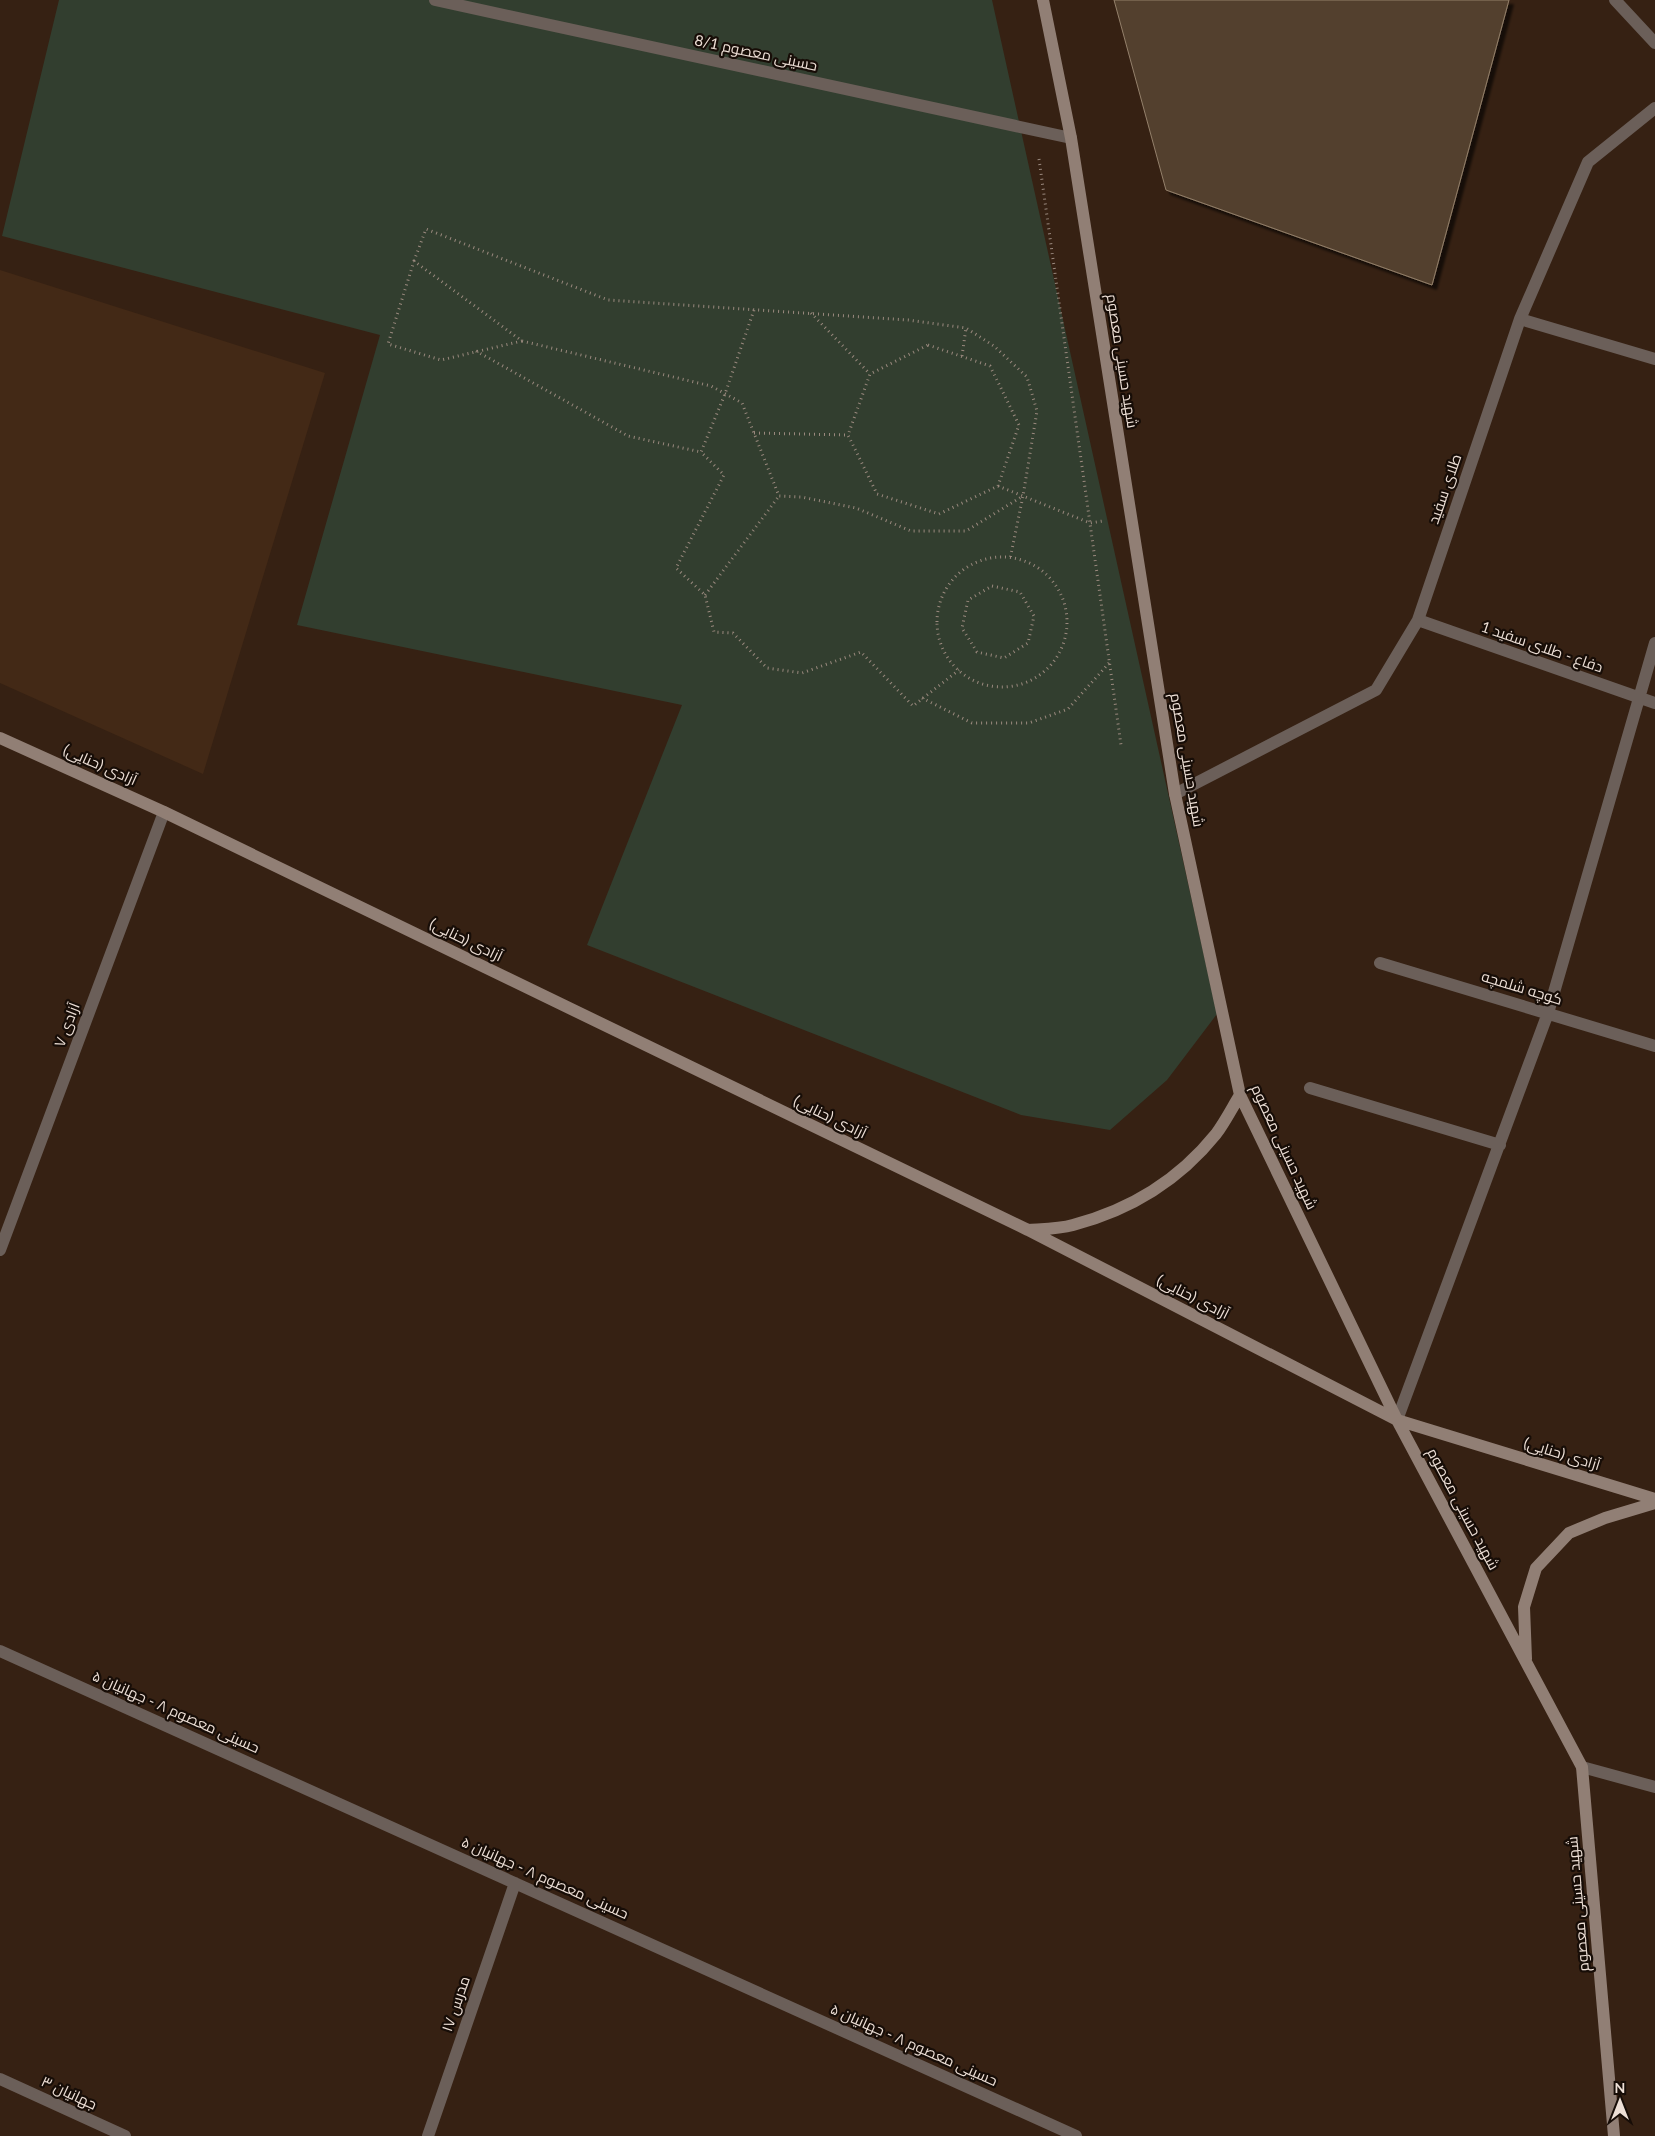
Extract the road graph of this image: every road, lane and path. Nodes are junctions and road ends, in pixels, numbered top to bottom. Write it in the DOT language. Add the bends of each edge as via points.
graph roads {
  1 [pos="435,0"];
  2 [pos="1043,0"];
  3 [pos="1615,0"];
  4 [pos="1655,43"];
  5 [pos="1655,108"];
  6 [pos="1035,130"];
  7 [pos="1071,138"];
  8 [pos="414,262"];
  9 [pos="754,310"];
  10 [pos="811,313"];
  11 [pos="1520,319"];
  12 [pos="966,328"];
  13 [pos="522,341"];
  14 [pos="476,351"];
  15 [pos="962,356"];
  16 [pos="1655,359"];
  17 [pos="870,374"];
  18 [pos="725,394"];
  19 [pos="754,433"];
  20 [pos="848,435"];
  21 [pos="701,452"];
  22 [pos="998,486"];
  23 [pos="779,496"];
  24 [pos="1023,496"];
  25 [pos="1131,517"];
  26 [pos="1090,523"];
  27 [pos="1010,559"];
  28 [pos="992,586"];
  29 [pos="705,595"];
  30 [pos="1418,620"];
  31 [pos="1655,643"];
  32 [pos="1109,662"];
  33 [pos="959,670"];
  34 [pos="922,698"];
  35 [pos="1639,698"];
  36 [pos="1655,703"];
  37 [pos="0,738"];
  38 [pos="1121,745"];
  39 [pos="1174,794"];
  40 [pos="164,812"];
  41 [pos="1380,963"];
  42 [pos="1548,1013"];
  43 [pos="1655,1046"];
  44 [pos="1310,1088"];
  45 [pos="1240,1095"];
  46 [pos="1500,1145"];
  47 [pos="6,1218"];
  48 [pos="1028,1230"];
  49 [pos="0,1250"];
  50 [pos="1397,1420"];
  51 [pos="1655,1499"];
  52 [pos="1655,1504"];
  53 [pos="0,1651"];
  54 [pos="1526,1661"];
  55 [pos="1582,1767"];
  56 [pos="1655,1787"];
  57 [pos="515,1883"];
  58 [pos="0,2079"];
  59 [pos="125,2136"];
  60 [pos="428,2136"];
  61 [pos="1076,2136"];
  62 [pos="1614,2136"];
  1 -- 6 [label="street, حسینی معصوم 8/1"];
  2 -- 7 [label="main road, شهید حسینی معصوم"];
  3 -- 4 [label="street"];
  5 -- 11 [label="street, طلای سفید" via="1588,162"];
  6 -- 7 [label="street, حسینی معصوم 8/1"];
  6 -- 26 [label="path"];
  7 -- 25 [label="main road, شهید حسینی معصوم"];
  8 -- 9 [label="path" via="426,229 608,300"];
  8 -- 13 [label="path"];
  8 -- 14 [label="path" via="388,344 441,360"];
  9 -- 10 [label="path"];
  9 -- 18 [label="path"];
  10 -- 12 [label="path"];
  10 -- 17 [label="path"];
  11 -- 16 [label="street"];
  11 -- 30 [label="street, طلای سفید"];
  12 -- 15 [label="path"];
  12 -- 24 [label="path" via="994,346 1027,377 1037,411"];
  13 -- 14 [label="path"];
  13 -- 18 [label="path" via="711,386"];
  14 -- 21 [label="path" via="628,436"];
  15 -- 17 [label="path" via="928,345"];
  15 -- 22 [label="path" via="990,366 1019,424"];
  17 -- 20 [label="path"];
  18 -- 19 [label="path" via="742,403"];
  18 -- 21 [label="path"];
  19 -- 20 [label="path"];
  19 -- 23 [label="path"];
  20 -- 22 [label="path" via="877,494 939,514"];
  21 -- 29 [label="path" via="724,476 676,568"];
  22 -- 24 [label="path"];
  23 -- 24 [label="path" via="856,508 911,531 966,531"];
  23 -- 29 [label="path"];
  24 -- 26 [label="path"];
  24 -- 27 [label="path"];
  25 -- 26 [label="path"];
  25 -- 39 [label="main road, شهید حسینی معصوم"];
  26 -- 32 [label="path"];
  27 -- 33 [label="path" via="992,556 955,574 936,611 941,652"];
  27 -- 33 [label="path" via="1033,563 1062,593 1068,634 1048,671 1011,689 970,682"];
  28 -- 28 [label="path" via="968,600 962,628 977,652 1004,658 1028,643 1034,616 1020,592"];
  29 -- 34 [label="path" via="714,632 733,633 767,668 802,673 861,652 913,706"];
  30 -- 35 [label="street, دفاع - طلای سفید 1"];
  30 -- 39 [label="street, طلای سفید" via="1376,690"];
  31 -- 35 [label="street"];
  32 -- 34 [label="path" via="1068,709 1029,723 972,723"];
  32 -- 38 [label="path"];
  33 -- 34 [label="path"];
  35 -- 36 [label="street, دفاع - طلای سفید 1"];
  35 -- 42 [label="street"];
  37 -- 40 [label="main road, آزادی (حنایی)"];
  39 -- 45 [label="main road, شهید حسینی معصوم"];
  40 -- 47 [label="street, آزادی ۷"];
  40 -- 48 [label="main road, آزادی (حنایی)"];
  41 -- 42 [label="street, کوچه شلمچه"];
  42 -- 43 [label="street, کوچه شلمچه"];
  42 -- 46 [label="street"];
  44 -- 46 [label="street"];
  45 -- 48 [label="main road" via="1217,1133 1188,1166 1153,1192 1113,1212 1072,1226"];
  45 -- 50 [label="main road, شهید حسینی معصوم"];
  46 -- 50 [label="street"];
  47 -- 49 [label="street, آزادی ۷"];
  48 -- 50 [label="main road, آزادی (حنایی)"];
  50 -- 51 [label="main road, آزادی (حنایی)"];
  50 -- 54 [label="main road, شهید حسینی معصوم"];
  52 -- 54 [label="main road" via="1605,1518 1569,1533 1536,1568 1524,1607"];
  53 -- 57 [label="street, حسینی معصوم ۸ - جهانیان ۵"];
  54 -- 55 [label="main road, شهید حسینی معصوم"];
  55 -- 56 [label="street"];
  55 -- 62 [label="main road, شهید حسینی معصوم"];
  57 -- 60 [label="street, مدرس ۱۷"];
  57 -- 61 [label="street, حسینی معصوم ۸ - جهانیان ۵"];
  58 -- 59 [label="street, جهانیان ۳"];
}
